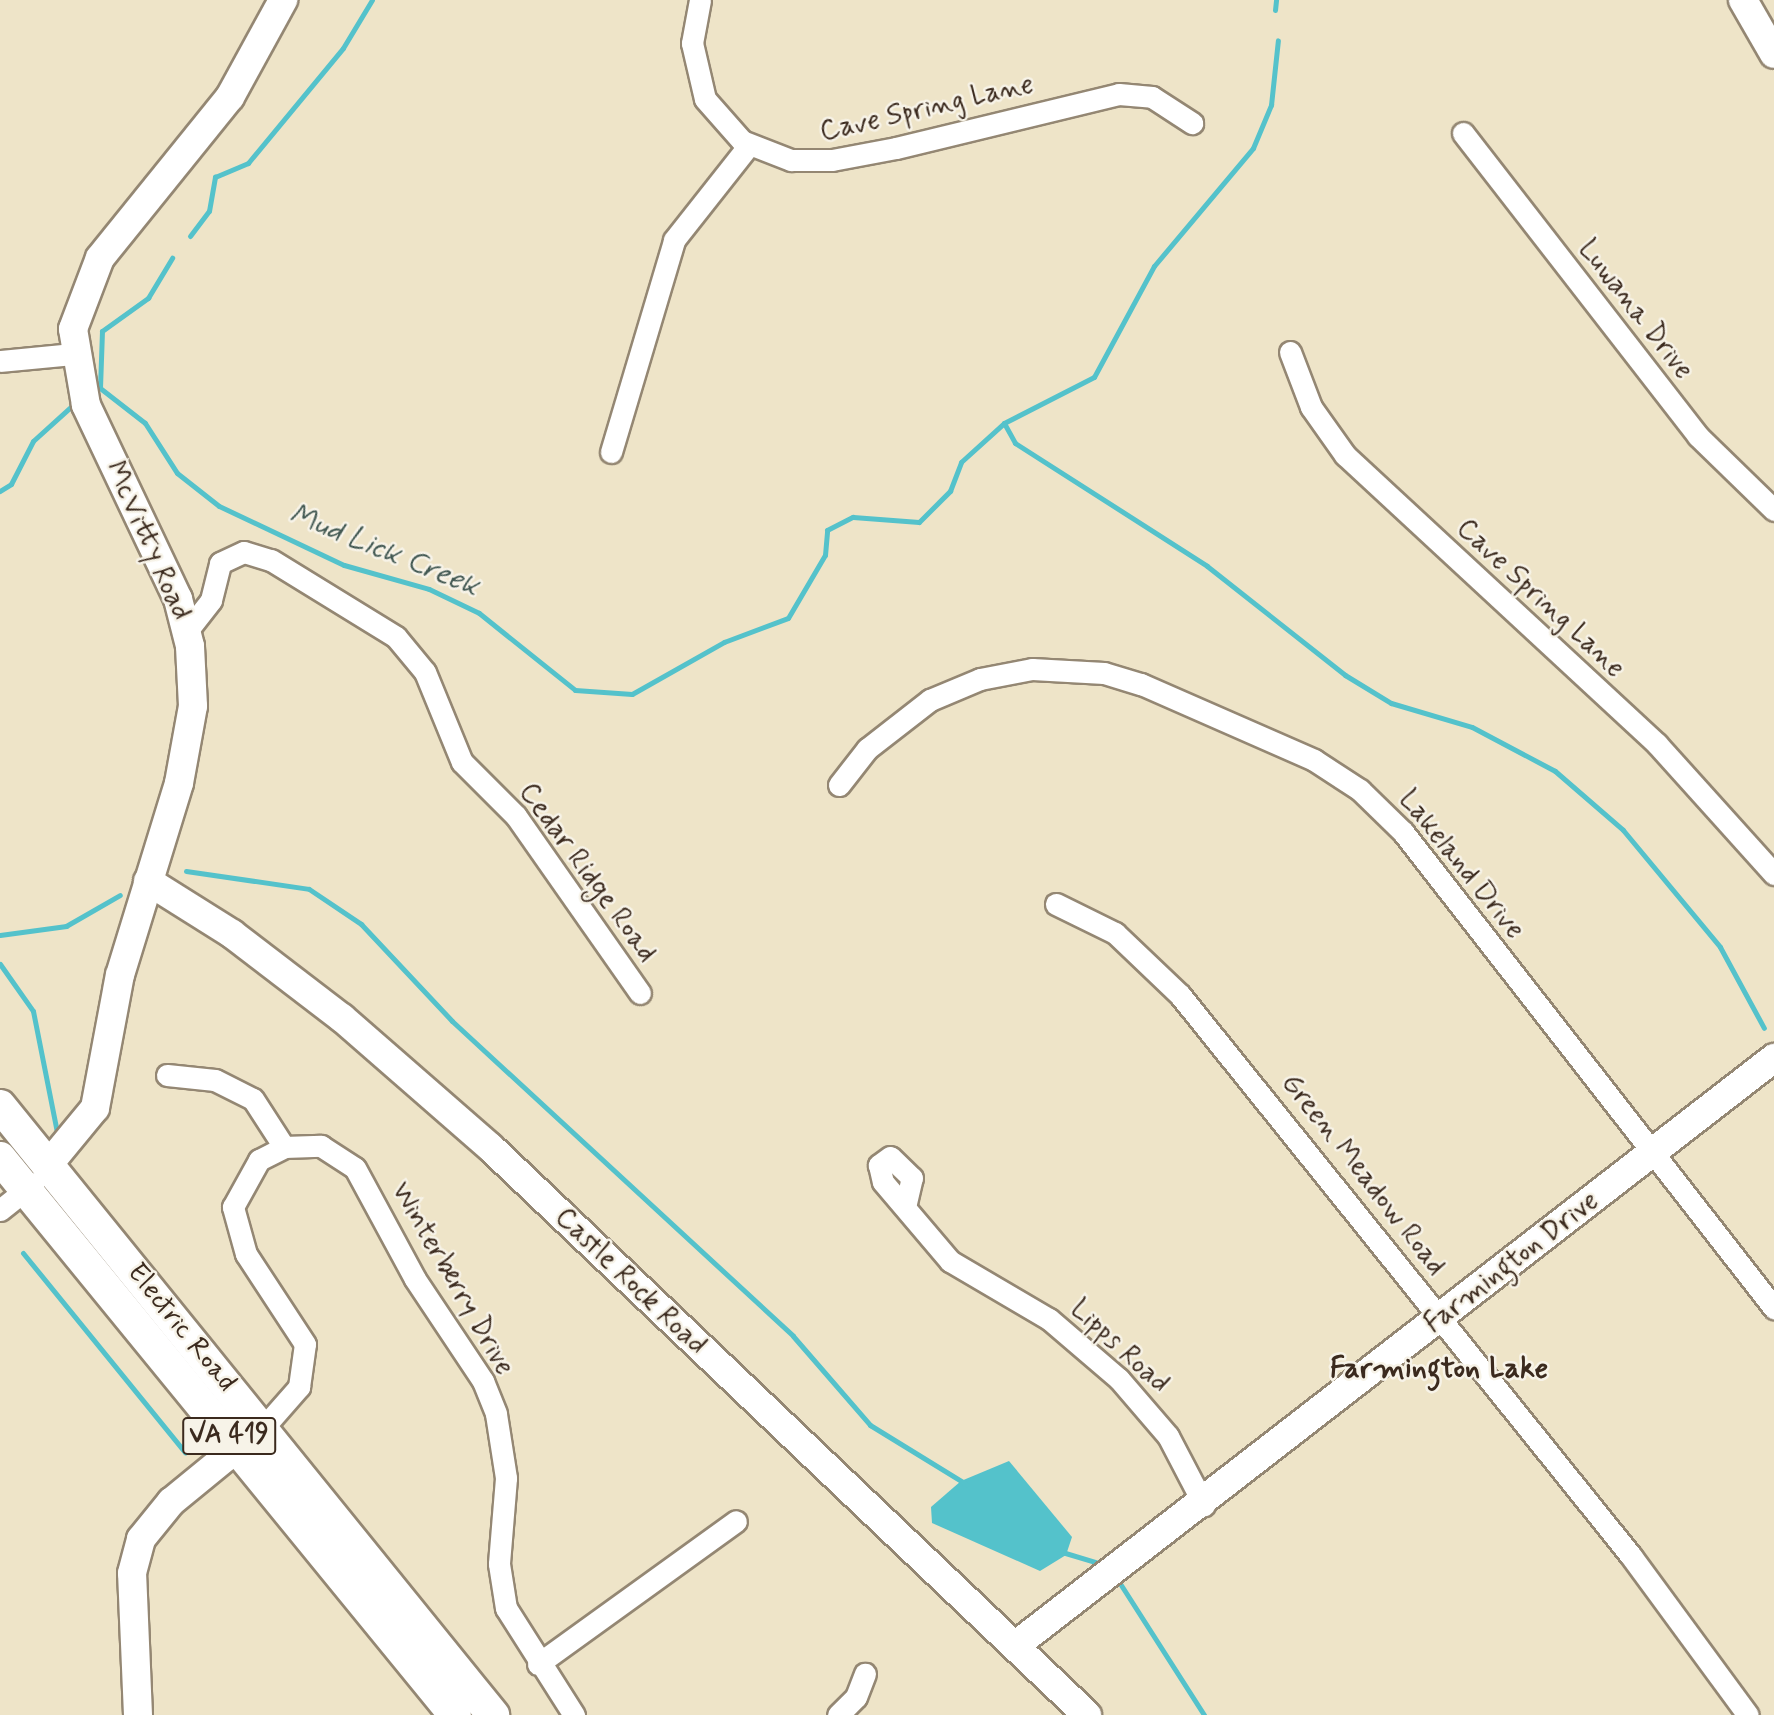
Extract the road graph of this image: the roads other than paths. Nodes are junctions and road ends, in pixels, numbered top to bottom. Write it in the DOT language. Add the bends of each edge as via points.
graph roads {
  1 [pos="283,0"];
  2 [pos="700,0"];
  3 [pos="1743,0"];
  4 [pos="1774,54"];
  5 [pos="1192,123"];
  6 [pos="1463,133"];
  7 [pos="749,145"];
  8 [pos="1290,352"];
  9 [pos="73,354"];
  10 [pos="0,361"];
  11 [pos="611,452"];
  12 [pos="1774,510"];
  13 [pos="187,631"];
  14 [pos="839,785"];
  15 [pos="1774,874"];
  16 [pos="148,881"];
  17 [pos="1056,904"];
  18 [pos="640,993"];
  19 [pos="1774,1058"];
  20 [pos="167,1075"];
  21 [pos="0,1106"];
  22 [pos="284,1147"];
  23 [pos="1653,1154"];
  24 [pos="48,1166"];
  25 [pos="10,1175"];
  26 [pos="906,1203"];
  27 [pos="0,1210"];
  28 [pos="1774,1308"];
  29 [pos="1441,1319"];
  30 [pos="263,1428"];
  31 [pos="236,1445"];
  32 [pos="1204,1505"];
  33 [pos="736,1521"];
  34 [pos="1016,1645"];
  35 [pos="538,1664"];
  36 [pos="865,1674"];
  37 [pos="138,1715"];
  38 [pos="455,1715"];
  39 [pos="493,1715"];
  40 [pos="574,1715"];
  41 [pos="838,1715"];
  42 [pos="1087,1715"];
  43 [pos="1748,1715"];
  1 -- 9 [label="street, McVitty Road" via="230,97 100,258 77,309"];
  2 -- 7 [label="street, Cave Spring Lane" via="692,43 698,82 714,113"];
  3 -- 4 [label="street"];
  5 -- 7 [label="street, Cave Spring Lane" via="1152,97 1119,94 832,160 790,160"];
  6 -- 12 [label="street, Luwana Drive" via="1698,436"];
  7 -- 11 [label="street" via="674,240"];
  8 -- 15 [label="street, Cave Spring Lane" via="1311,407 1345,455 1657,744"];
  9 -- 10 [label="street"];
  9 -- 13 [label="street, McVitty Road" via="83,396"];
  13 -- 16 [label="street, McVitty Road" via="190,733"];
  13 -- 18 [label="street, Cedar Ridge Road" via="211,600 220,563 244,552 271,560 396,637 425,672 462,762 516,816"];
  14 -- 23 [label="street, Lakeland Drive" via="867,749 930,700 1012,671 1104,673 1256,732 1338,774 1403,832"];
  16 -- 24 [label="street, McVitty Road" via="120,975 95,1108"];
  16 -- 34 [label="street, Castle Rock Road" via="232,934 395,1062"];
  17 -- 29 [label="street, Green Meadow Road" via="1115,933 1180,995"];
  19 -- 23 [label="street, Farmington Drive"];
  20 -- 22 [label="street" via="215,1080 244,1094 265,1111"];
  21 -- 24 [label="main road, Electric Road / VA 419"];
  22 -- 30 [label="street" via="248,1171 233,1223 246,1254 317,1354 309,1396 286,1419"];
  22 -- 35 [label="street, Winterberry Drive" via="321,1146 355,1168 415,1279 483,1381 496,1414 506,1478 500,1586"];
  23 -- 28 [label="street, Lakeland Drive"];
  23 -- 29 [label="street, Farmington Drive"];
  24 -- 25 [label="street"];
  24 -- 30 [label="main road, Electric Road / VA 419"];
  25 -- 27 [label="street"];
  25 -- 31 [label="main road, Electric Road / VA 419"];
  26 -- 32 [label="street, Lipps Road" via="950,1261 1049,1319 1119,1379 1163,1430"];
  29 -- 32 [label="street, Farmington Drive"];
  29 -- 43 [label="street, Green Meadow Road" via="1631,1556"];
  30 -- 31 [label="street"];
  30 -- 39 [label="main road, Electric Road / VA 419"];
  31 -- 37 [label="street" via="171,1502 136,1552"];
  31 -- 38 [label="main road, Electric Road / VA 419"];
  32 -- 34 [label="street, Farmington Drive"];
  33 -- 35 [label="street"];
  34 -- 42 [label="street, Castle Rock Road"];
  35 -- 40 [label="street, Winterberry Drive"];
  36 -- 41 [label="street" via="856,1697"];
}
